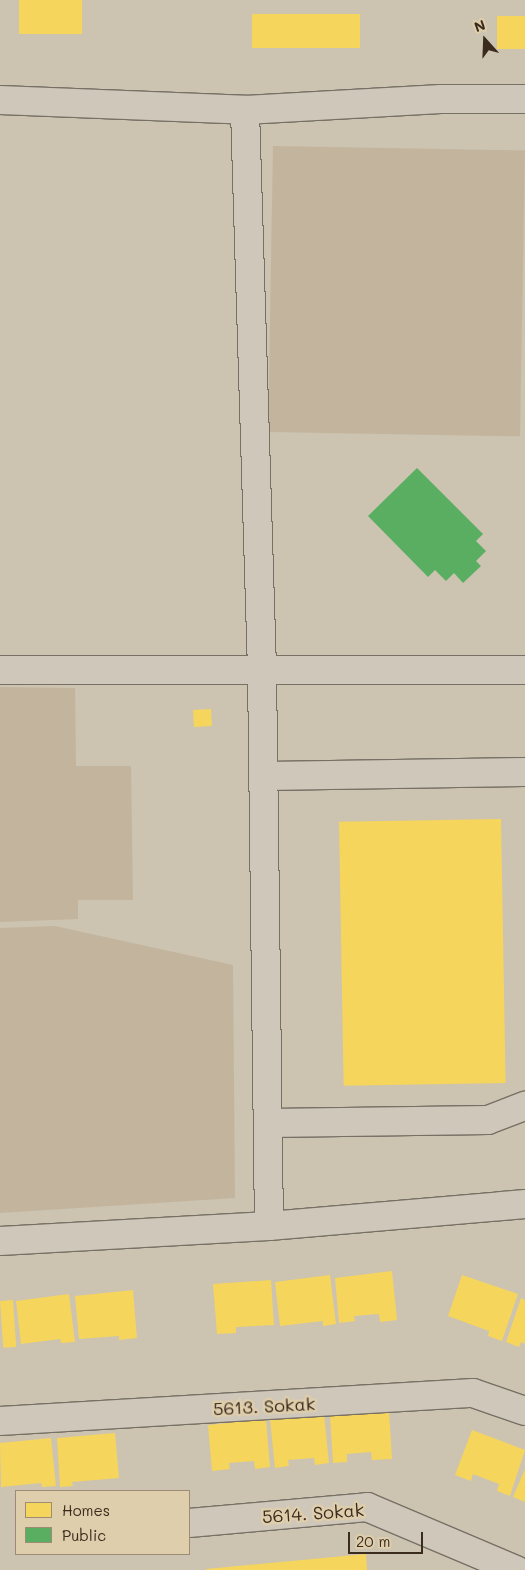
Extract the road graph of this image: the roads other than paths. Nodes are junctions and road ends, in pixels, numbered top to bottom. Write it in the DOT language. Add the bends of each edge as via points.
graph roads {
  1 [pos="525,99"];
  2 [pos="0,100"];
  3 [pos="246,110"];
  4 [pos="0,670"];
  5 [pos="262,670"];
  6 [pos="525,670"];
  7 [pos="525,772"];
  8 [pos="264,776"];
  9 [pos="525,1106"];
  10 [pos="270,1123"];
  11 [pos="525,1204"];
  12 [pos="269,1226"];
  13 [pos="0,1241"];
  14 [pos="525,1411"];
  15 [pos="0,1421"];
  16 [pos="190,1523"];
  17 [pos="516,1570"];
  1 -- 3 [label="street" via="441,99"];
  2 -- 3 [label="street"];
  3 -- 5 [label="street"];
  4 -- 5 [label="street"];
  5 -- 6 [label="street"];
  5 -- 8 [label="street"];
  7 -- 8 [label="street"];
  8 -- 10 [label="street"];
  9 -- 10 [label="street" via="488,1120"];
  10 -- 12 [label="street"];
  11 -- 12 [label="street"];
  12 -- 13 [label="street"];
  14 -- 15 [label="street, 5613. Sokak" via="473,1394"];
  16 -- 17 [label="street, 5614. Sokak" via="367,1507"];
}
